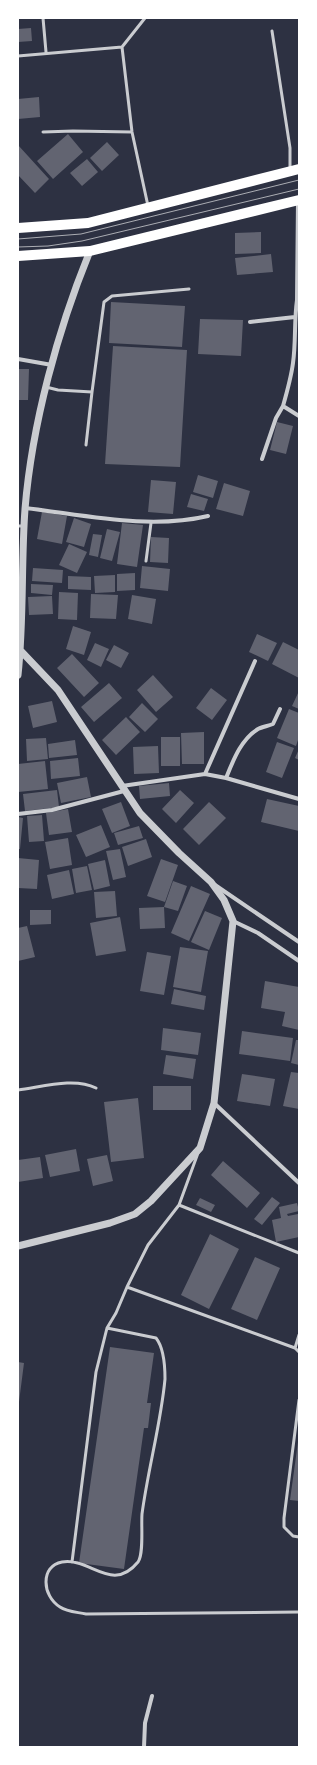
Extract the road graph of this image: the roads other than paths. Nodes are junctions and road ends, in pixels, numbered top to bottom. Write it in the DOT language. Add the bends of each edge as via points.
graph roads {
  1 [pos="43,18"];
  2 [pos="145,18"];
  3 [pos="272,31"];
  4 [pos="122,47"];
  5 [pos="46,52"];
  6 [pos="18,56"];
  7 [pos="43,132"];
  8 [pos="132,132"];
  9 [pos="295,171"];
  10 [pos="298,200"];
  11 [pos="148,208"];
  12 [pos="18,228"];
  13 [pos="90,251"];
  14 [pos="18,256"];
  15 [pos="189,289"];
  16 [pos="294,317"];
  17 [pos="250,322"];
  18 [pos="18,359"];
  19 [pos="52,366"];
  20 [pos="46,387"];
  21 [pos="92,392"];
  22 [pos="284,406"];
  23 [pos="299,416"];
  24 [pos="86,445"];
  25 [pos="262,459"];
  26 [pos="25,508"];
  27 [pos="208,516"];
  28 [pos="151,523"];
  29 [pos="21,526"];
  30 [pos="146,561"];
  31 [pos="19,655"];
  32 [pos="255,661"];
  33 [pos="18,676"];
  34 [pos="280,709"];
  35 [pos="205,774"];
  36 [pos="226,778"];
  37 [pos="123,789"];
  38 [pos="299,799"];
  39 [pos="18,814"];
  40 [pos="211,882"];
  41 [pos="232,920"];
  42 [pos="299,942"];
  43 [pos="299,961"];
  44 [pos="96,1088"];
  45 [pos="18,1090"];
  46 [pos="214,1103"];
  47 [pos="200,1148"];
  48 [pos="299,1183"];
  49 [pos="179,1205"];
  50 [pos="18,1246"];
  51 [pos="299,1253"];
  52 [pos="127,1287"];
  53 [pos="107,1328"];
  54 [pos="299,1335"];
  55 [pos="295,1348"];
  56 [pos="299,1352"];
  57 [pos="299,1400"];
  58 [pos="299,1537"];
  59 [pos="72,1562"];
  60 [pos="299,1612"];
  61 [pos="152,1696"];
  62 [pos="144,1747"];
  1 -- 5 [label="lane"];
  2 -- 4 [label="lane"];
  3 -- 9 [label="lane"];
  4 -- 5 [label="lane"];
  4 -- 8 [label="lane"];
  5 -- 6 [label="lane"];
  7 -- 8 [label="lane"];
  8 -- 11 [label="lane"];
  9 -- 11 [label="highway"];
  10 -- 13 [label="highway"];
  10 -- 16 [label="street" via="297,300"];
  11 -- 12 [label="highway" via="88,223"];
  13 -- 14 [label="highway"];
  13 -- 19 [label="street" via="72,293"];
  15 -- 21 [label="lane" via="107,298 104,302"];
  16 -- 17 [label="street"];
  16 -- 22 [label="street" via="296,329 293,364"];
  18 -- 19 [label="street"];
  19 -- 20 [label="street"];
  20 -- 21 [label="lane"];
  20 -- 26 [label="street"];
  21 -- 24 [label="lane"];
  22 -- 23 [label="street"];
  22 -- 25 [label="street" via="276,418"];
  26 -- 28 [label="street"];
  26 -- 29 [label="street"];
  27 -- 28 [label="street" via="180,522"];
  28 -- 30 [label="lane"];
  29 -- 31 [label="street"];
  31 -- 33 [label="street"];
  31 -- 37 [label="street" via="58,690"];
  32 -- 35 [label="street"];
  34 -- 36 [label="street" via="273,724 258,729 245,742"];
  35 -- 36 [label="street"];
  35 -- 37 [label="street"];
  36 -- 38 [label="street"];
  37 -- 39 [label="street" via="52,810"];
  37 -- 40 [label="street" via="140,813"];
  40 -- 41 [label="street" via="224,900"];
  40 -- 42 [label="street"];
  41 -- 43 [label="street" via="258,933"];
  41 -- 46 [label="street"];
  44 -- 45 [label="lane" via="87,1083 76,1083"];
  46 -- 47 [label="street"];
  46 -- 48 [label="street"];
  47 -- 49 [label="lane"];
  47 -- 50 [label="street" via="151,1201 135,1214 110,1223"];
  49 -- 51 [label="lane"];
  49 -- 52 [label="lane" via="148,1245"];
  52 -- 53 [label="lane"];
  52 -- 55 [label="lane"];
  53 -- 59 [label="lane" via="96,1372"];
  53 -- 59 [label="lane" via="156,1338 162,1346 165,1378 142,1515 139,1560 133,1567 120,1574 107,1575"];
  54 -- 55 [label="lane"];
  55 -- 56 [label="lane"];
  57 -- 58 [label="lane" via="284,1527 293,1536"];
  59 -- 60 [label="lane" via="61,1562 46,1578 48,1595 64,1610 86,1614"];
  61 -- 62 [label="street" via="145,1723"];
}
